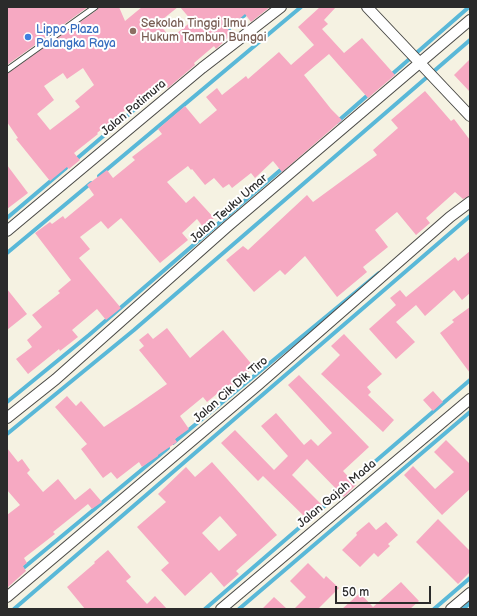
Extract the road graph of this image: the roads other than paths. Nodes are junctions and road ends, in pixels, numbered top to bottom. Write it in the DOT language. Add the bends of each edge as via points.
graph roads {
  1 [pos="95,7"];
  2 [pos="281,7"];
  3 [pos="367,7"];
  4 [pos="470,20"];
  5 [pos="419,63"];
  6 [pos="7,70"];
  7 [pos="470,116"];
  8 [pos="470,202"];
  9 [pos="7,231"];
  10 [pos="470,399"];
  11 [pos="7,418"];
  12 [pos="470,593"];
  13 [pos="7,598"];
  14 [pos="221,609"];
  15 [pos="451,609"];
  1 -- 6 [label="lane"];
  2 -- 9 [label="street, Jalan Patimura" via="202,68"];
  3 -- 5 [label="street"];
  4 -- 5 [label="street, Jalan Teuku Umar"];
  5 -- 7 [label="street"];
  5 -- 11 [label="street, Jalan Teuku Umar" via="228,226 62,374"];
  8 -- 13 [label="street, Jalan Cik Dik Tiro"];
  10 -- 14 [label="street, Jalan Gajah Mada"];
  12 -- 15 [label="street"];
}
